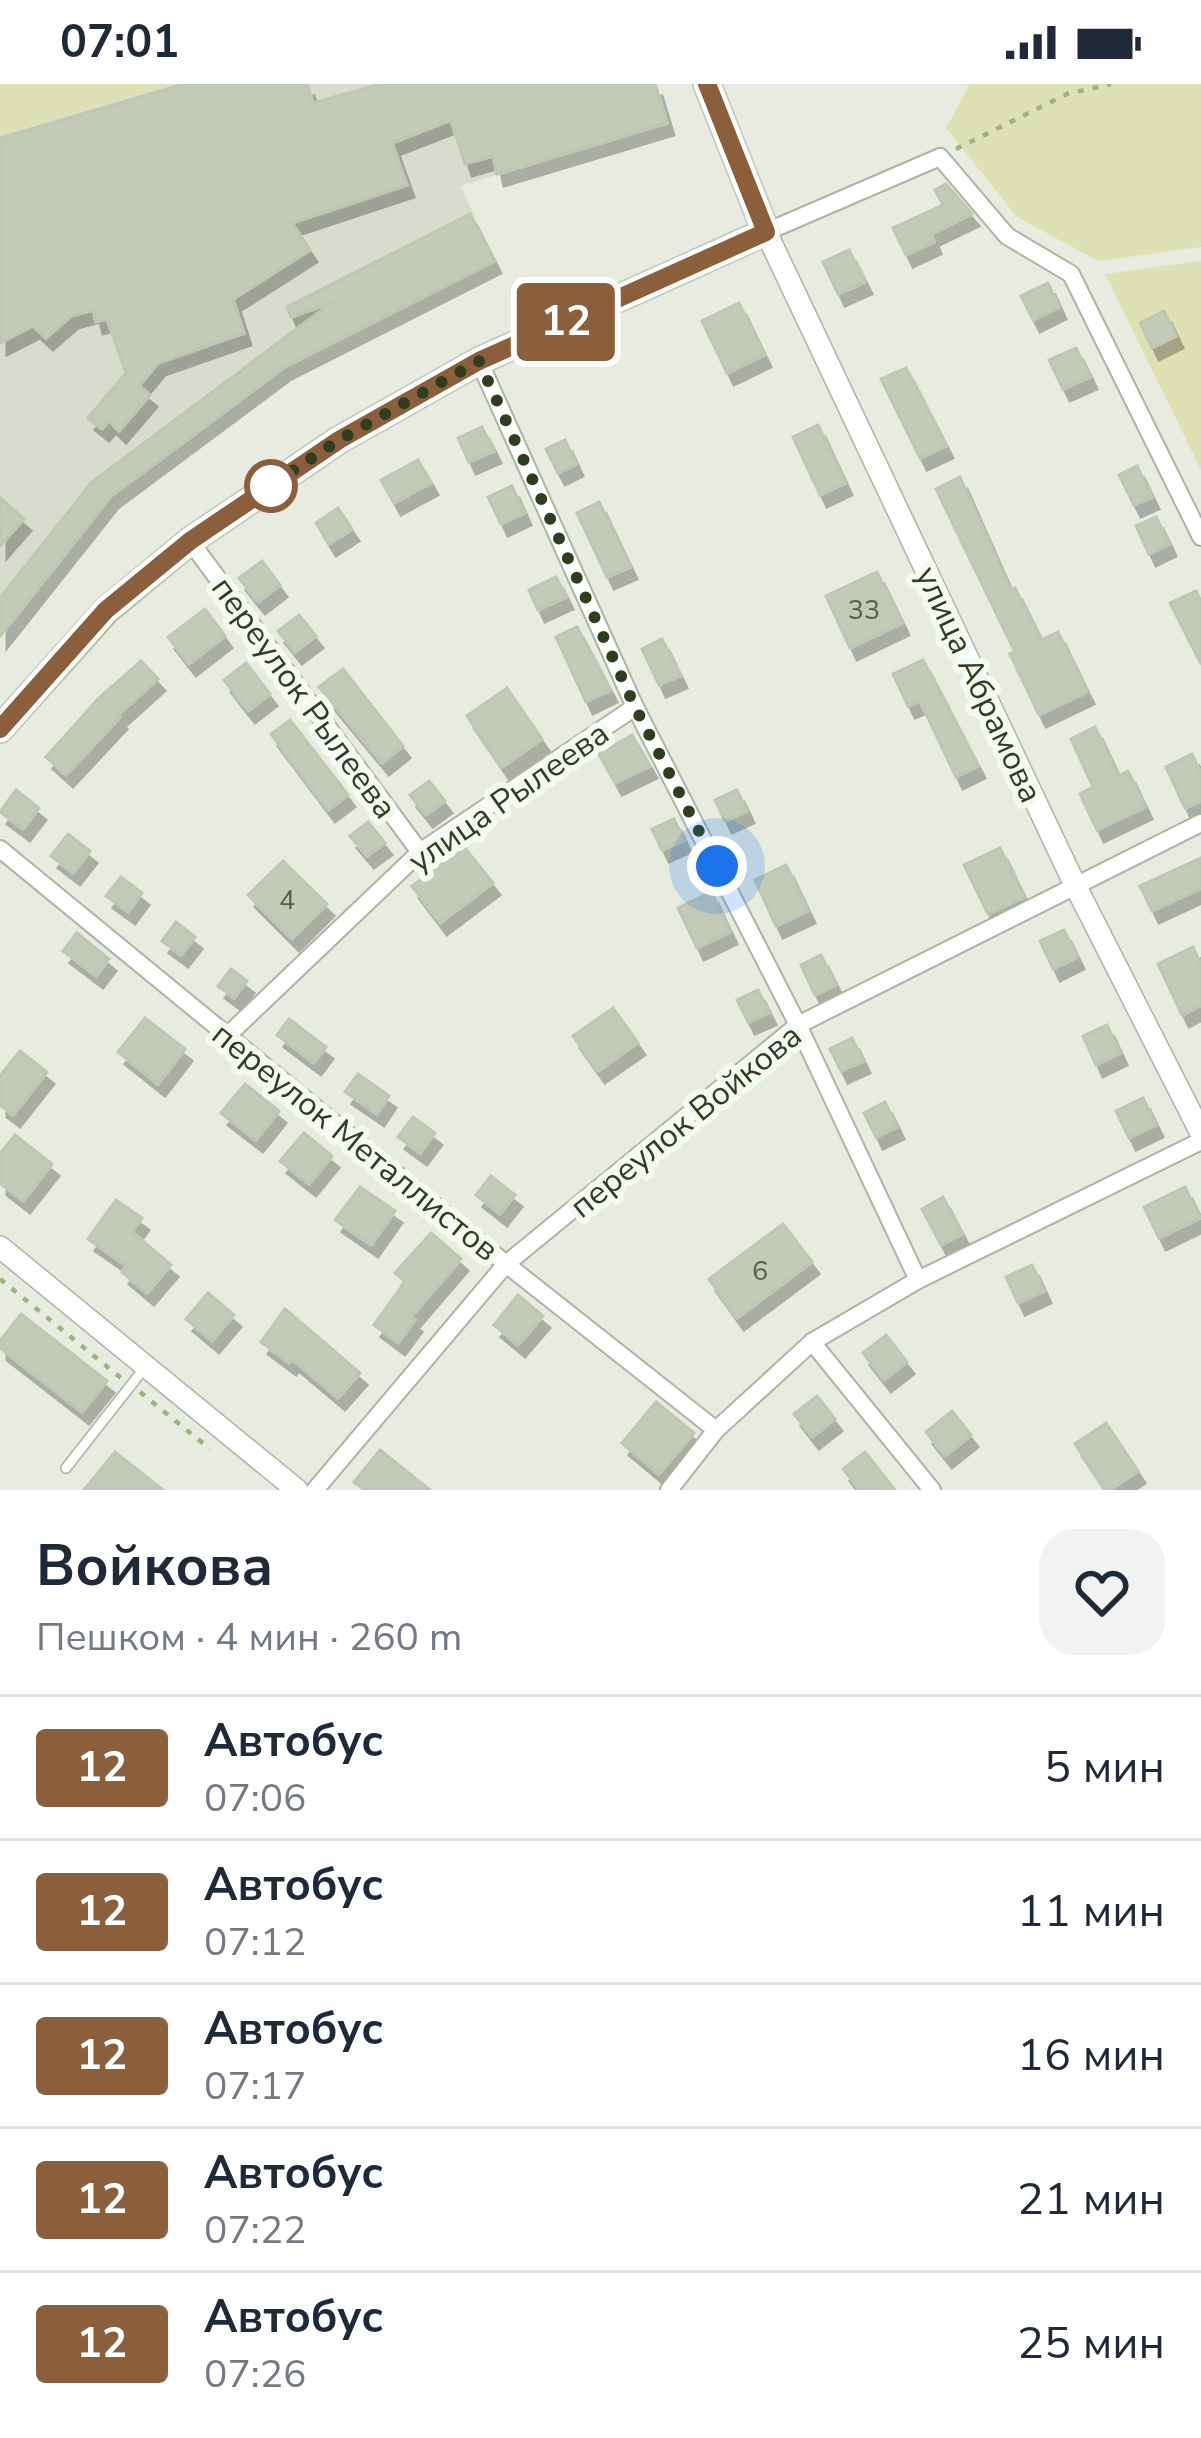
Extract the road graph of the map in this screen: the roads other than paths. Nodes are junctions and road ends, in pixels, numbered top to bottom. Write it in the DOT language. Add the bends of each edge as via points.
graph roads {
  1 [pos="707,84"];
  2 [pos="766,232"];
  3 [pos="479,361"];
  4 [pos="1201,537"];
  5 [pos="190,541"];
  6 [pos="635,707"];
  7 [pos="0,729"];
  8 [pos="1201,824"];
  9 [pos="0,849"];
  10 [pos="419,852"];
  11 [pos="1075,885"];
  12 [pos="798,1025"];
  13 [pos="227,1036"];
  14 [pos="1201,1137"];
  15 [pos="0,1246"];
  16 [pos="506,1264"];
  17 [pos="918,1280"];
  18 [pos="812,1342"];
  19 [pos="146,1366"];
  20 [pos="716,1430"];
  21 [pos="66,1468"];
  22 [pos="296,1490"];
  23 [pos="315,1490"];
  24 [pos="669,1490"];
  25 [pos="932,1490"];
  1 -- 2 [label="main road"];
  2 -- 3 [label="main road"];
  2 -- 4 [label="street" via="940,157 1007,236 1071,274"];
  2 -- 11 [label="street, улица Абрамова"];
  3 -- 5 [label="main road" via="339,440"];
  3 -- 6 [label="street"];
  5 -- 7 [label="main road" via="106,610"];
  5 -- 10 [label="street, переулок Рылеева"];
  6 -- 10 [label="street, улица Рылеева"];
  6 -- 12 [label="street"];
  8 -- 11 [label="street, переулок Войкова"];
  9 -- 13 [label="street, переулок Металлистов"];
  10 -- 13 [label="street, улица Рылеева"];
  11 -- 12 [label="street, переулок Войкова"];
  11 -- 14 [label="street, улица Абрамова"];
  12 -- 16 [label="street, переулок Войкова"];
  12 -- 17 [label="street"];
  13 -- 16 [label="street, переулок Металлистов"];
  14 -- 17 [label="street"];
  15 -- 19 [label="street"];
  16 -- 20 [label="street, переулок Металлистов"];
  16 -- 23 [label="street, переулок Войкова"];
  17 -- 18 [label="street"];
  18 -- 20 [label="street"];
  18 -- 25 [label="street"];
  19 -- 21 [label="lane"];
  19 -- 22 [label="street"];
  20 -- 24 [label="street"];
}
